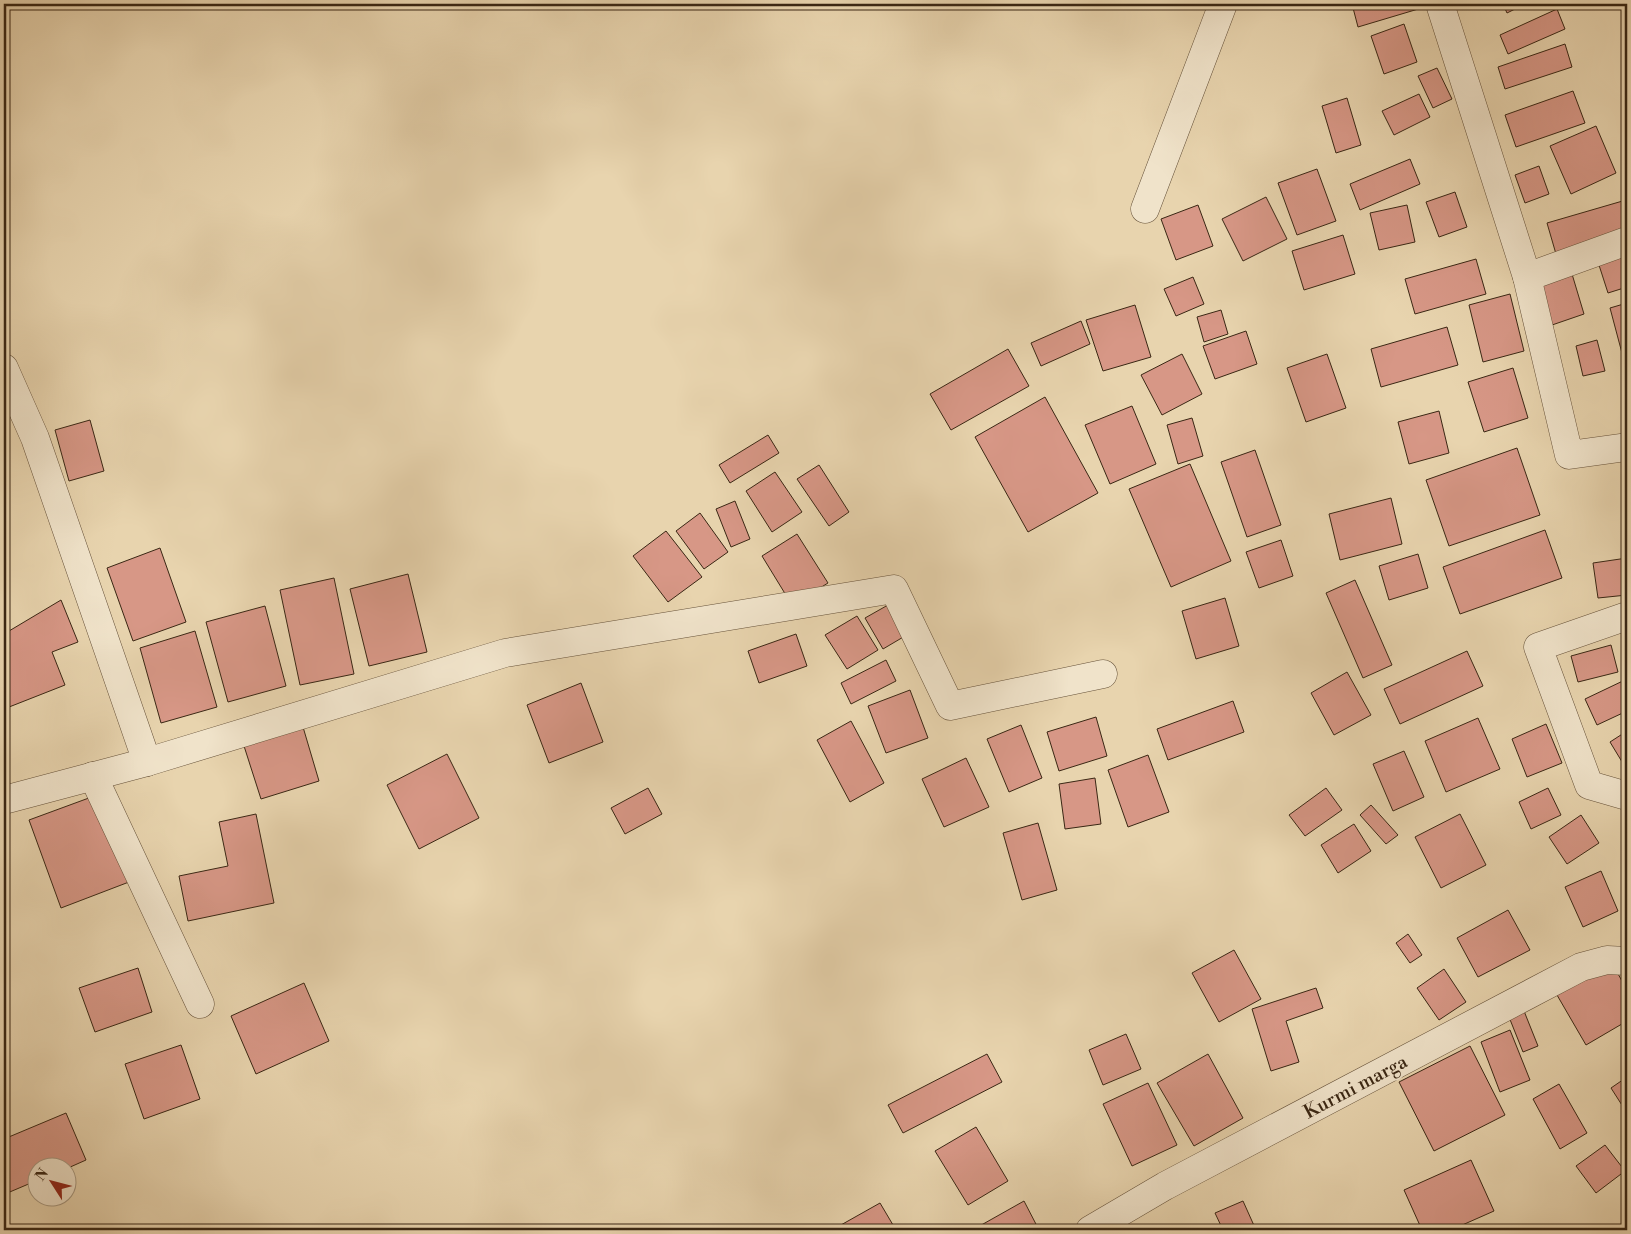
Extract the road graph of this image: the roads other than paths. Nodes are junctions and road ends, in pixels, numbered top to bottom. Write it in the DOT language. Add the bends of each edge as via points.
graph roads {
  1 [pos="1223,4"];
  2 [pos="1440,4"];
  3 [pos="1145,209"];
  4 [pos="1627,241"];
  5 [pos="1527,276"];
  6 [pos="4,368"];
  7 [pos="1627,447"];
  8 [pos="1627,616"];
  9 [pos="1103,674"];
  10 [pos="147,762"];
  11 [pos="94,776"];
  12 [pos="1627,796"];
  13 [pos="4,800"];
  14 [pos="1627,961"];
  15 [pos="200,1004"];
  16 [pos="1090,1230"];
  1 -- 3 [label="street"];
  2 -- 5 [label="street"];
  4 -- 5 [label="street"];
  5 -- 7 [label="street" via="1569,455"];
  6 -- 10 [label="street" via="35,438"];
  8 -- 12 [label="street" via="1538,647 1589,785"];
  9 -- 10 [label="street" via="950,706 894,589 505,654"];
  10 -- 11 [label="street"];
  11 -- 13 [label="street"];
  11 -- 15 [label="street"];
  14 -- 16 [label="street, Kurmi marga" via="1608,960 1581,966 1165,1186"];
}
